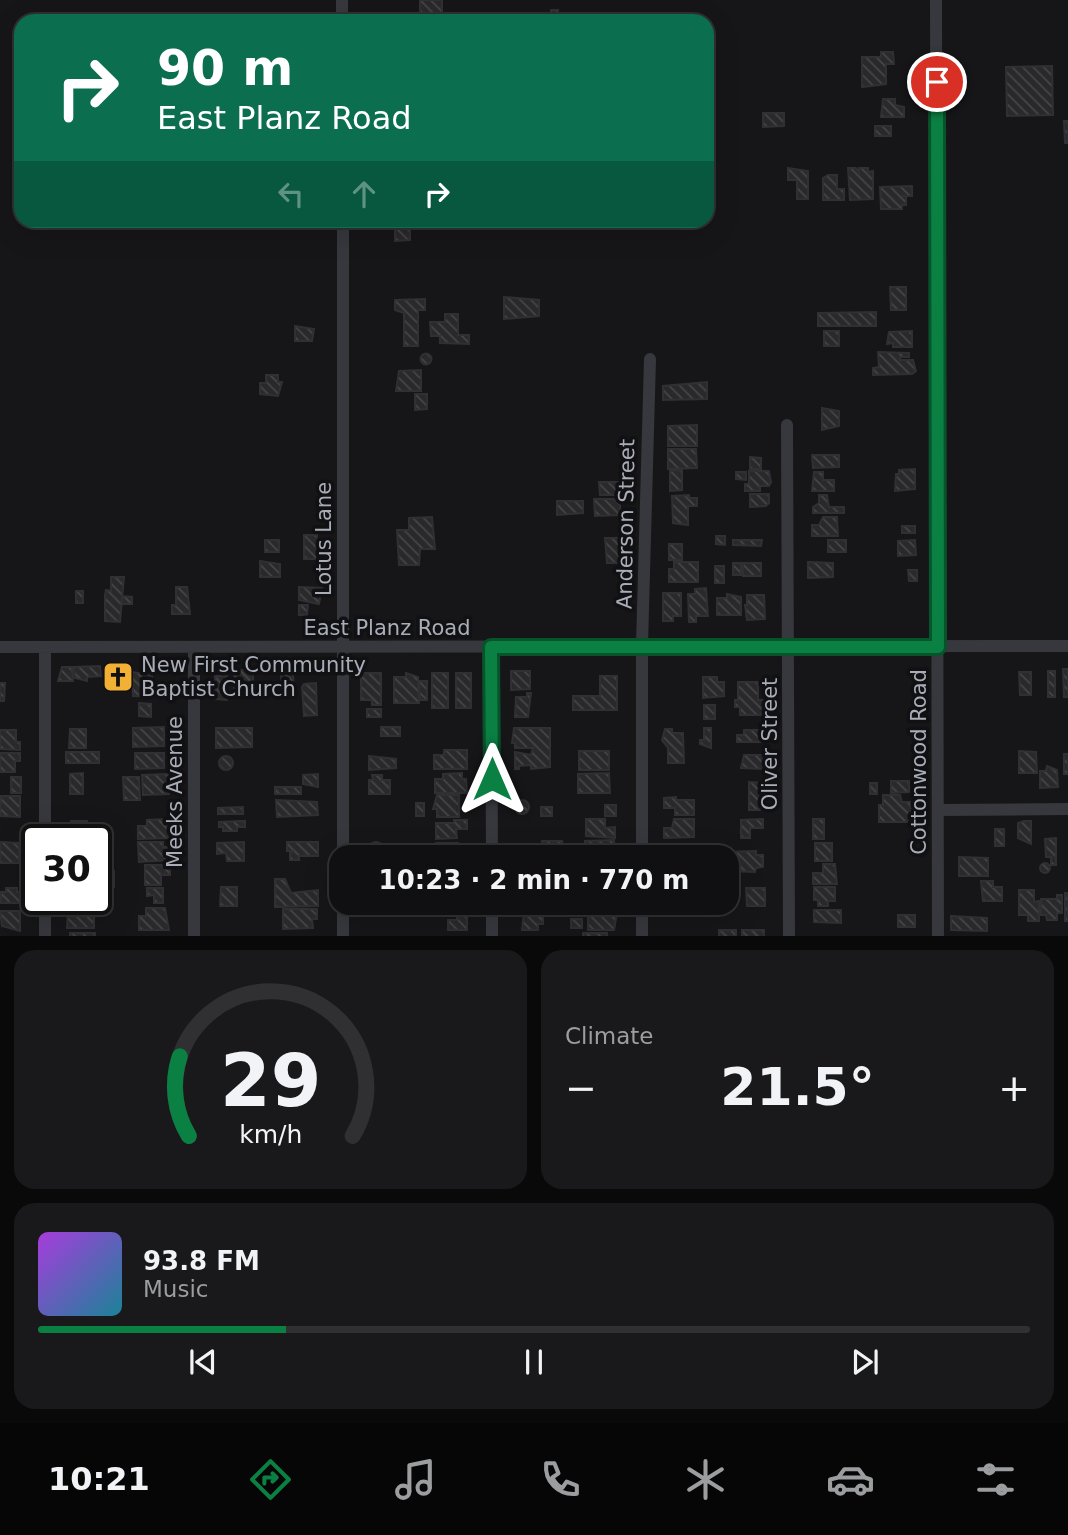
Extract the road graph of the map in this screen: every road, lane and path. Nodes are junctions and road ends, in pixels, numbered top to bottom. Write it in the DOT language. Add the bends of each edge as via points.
graph roads {
  1 [pos="936,0"];
  2 [pos="342,228"];
  3 [pos="650,359"];
  4 [pos="787,425"];
  5 [pos="642,645"];
  6 [pos="1068,646"];
  7 [pos="0,647"];
  8 [pos="46,647"];
  9 [pos="194,647"];
  10 [pos="343,647"];
  11 [pos="491,647"];
  12 [pos="789,647"];
  13 [pos="938,647"];
  14 [pos="1068,809"];
  15 [pos="938,810"];
  16 [pos="46,824"];
  17 [pos="343,845"];
  18 [pos="492,845"];
  19 [pos="642,845"];
  20 [pos="46,915"];
  21 [pos="343,915"];
  22 [pos="492,915"];
  23 [pos="642,915"];
  24 [pos="46,936"];
  25 [pos="194,936"];
  26 [pos="343,936"];
  27 [pos="492,936"];
  28 [pos="642,936"];
  29 [pos="789,936"];
  30 [pos="938,936"];
  1 -- 13 [label="street, Cottonwood Road"];
  2 -- 10 [label="street, Lotus Lane"];
  3 -- 5 [label="street, Anderson Street"];
  4 -- 12 [label="street, Oliver Street"];
  5 -- 11 [label="street, East Planz Road"];
  5 -- 12 [label="street, East Planz Road"];
  5 -- 19 [label="street, Anderson Street"];
  6 -- 13 [label="street, East Planz Road"];
  7 -- 8 [label="street, East Planz Road"];
  8 -- 9 [label="street, East Planz Road"];
  8 -- 16 [label="street"];
  9 -- 10 [label="street, East Planz Road"];
  9 -- 25 [label="street, Meeks Avenue"];
  10 -- 11 [label="street, East Planz Road"];
  10 -- 17 [label="street, Lotus Lane"];
  11 -- 18 [label="street"];
  12 -- 13 [label="street, East Planz Road"];
  12 -- 29 [label="street, Oliver Street"];
  13 -- 15 [label="street, Cottonwood Road"];
  14 -- 15 [label="street"];
  15 -- 30 [label="street, Cottonwood Road"];
  20 -- 24 [label="street"];
  21 -- 26 [label="street"];
  22 -- 27 [label="street"];
  23 -- 28 [label="street"];
}
